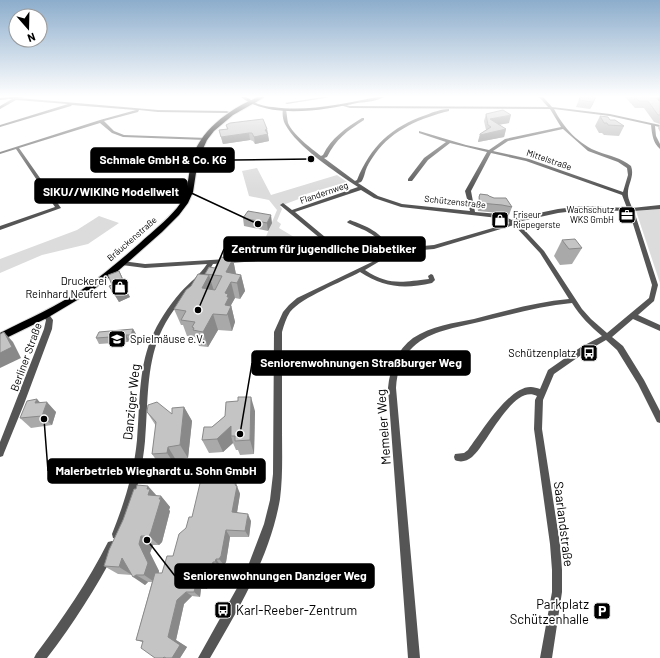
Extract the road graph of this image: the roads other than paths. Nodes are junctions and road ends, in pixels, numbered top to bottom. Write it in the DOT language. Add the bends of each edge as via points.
graph roads {
  1 [pos="78,128"];
  2 [pos="109,128"];
  3 [pos="217,128"];
  4 [pos="290,128"];
  5 [pos="350,128"];
  6 [pos="402,128"];
  7 [pos="564,128"];
  8 [pos="653,128"];
  9 [pos="420,132"];
  10 [pos="206,139"];
  11 [pos="450,141"];
  12 [pos="17,148"];
  13 [pos="660,148"];
  14 [pos="490,152"];
  15 [pos="0,153"];
  16 [pos="320,158"];
  17 [pos="410,180"];
  18 [pos="354,183"];
  19 [pos="361,188"];
  20 [pos="624,194"];
  21 [pos="283,205"];
  22 [pos="660,207"];
  23 [pos="631,209"];
  24 [pos="291,212"];
  25 [pos="473,213"];
  26 [pos="350,222"];
  27 [pos="514,222"];
  28 [pos="0,228"];
  29 [pos="385,251"];
  30 [pos="332,254"];
  31 [pos="211,262"];
  32 [pos="122,263"];
  33 [pos="361,270"];
  34 [pos="431,276"];
  35 [pos="573,301"];
  36 [pos="46,315"];
  37 [pos="632,315"];
  38 [pos="660,328"];
  39 [pos="608,336"];
  40 [pos="0,337"];
  41 [pos="541,394"];
  42 [pos="657,406"];
  43 [pos="660,419"];
  44 [pos="0,453"];
  45 [pos="458,457"];
  46 [pos="40,658"];
  47 [pos="204,658"];
  48 [pos="414,658"];
  49 [pos="546,658"];
  1 -- 12 [label="street"];
  2 -- 10 [label="street" via="123,136"];
  3 -- 10 [label="main road, Bräuckenstraße"];
  4 -- 16 [label="street, Schützenstraße" via="303,144"];
  5 -- 16 [label="street" via="337,137 325,156"];
  6 -- 18 [label="street" via="390,135 372,154 359,181"];
  7 -- 14 [label="street" via="507,140"];
  7 -- 20 [label="street" via="587,148 627,165 630,169 630,179"];
  8 -- 13 [label="street"];
  9 -- 11 [label="street, Mittelstraße"];
  10 -- 32 [label="main road, Bräuckenstraße" via="196,158 191,188 183,204 159,230"];
  11 -- 14 [label="street, Mittelstraße"];
  11 -- 17 [label="street" via="426,159"];
  12 -- 15 [label="street"];
  12 -- 28 [label="street" via="58,208"];
  14 -- 20 [label="street, Mittelstraße" via="527,160"];
  14 -- 25 [label="street" via="468,191"];
  16 -- 18 [label="street, Schützenstraße"];
  18 -- 19 [label="street, Schützenstraße"];
  19 -- 24 [label="street, Flandernweg"];
  19 -- 25 [label="street, Schützenstraße" via="376,197 401,205"];
  20 -- 23 [label="street, Saarlandstraße"];
  21 -- 24 [label="street"];
  22 -- 23 [label="street"];
  23 -- 27 [label="street" via="572,209"];
  23 -- 37 [label="street, Saarlandstraße" via="656,289 652,299"];
  24 -- 30 [label="street" via="329,243"];
  25 -- 27 [label="street, Schützenstraße" via="506,218"];
  26 -- 29 [label="street" via="380,236 384,240"];
  27 -- 29 [label="street" via="434,247"];
  27 -- 35 [label="street" via="542,252"];
  29 -- 30 [label="street"];
  29 -- 33 [label="street" via="378,260"];
  30 -- 31 [label="street"];
  31 -- 32 [label="street" via="145,266"];
  31 -- 46 [label="street, Danziger Weg" via="179,298 154,340 146,372 136,476 114,542 95,578"];
  32 -- 36 [label="main road, Bräuckenstraße" via="86,291"];
  33 -- 34 [label="street" via="390,285 430,282"];
  33 -- 47 [label="street" via="298,300 282,318 278,332 278,474 268,531 255,563"];
  35 -- 39 [label="street" via="586,318"];
  35 -- 48 [label="street, Memeler Weg" via="538,305 439,329 416,340 397,362 392,388"];
  36 -- 40 [label="main road, Bräuckenstraße"];
  36 -- 44 [label="street, Berliner Straße" via="50,320 48,329"];
  37 -- 38 [label="street"];
  37 -- 39 [label="street, Saarlandstraße"];
  39 -- 41 [label="street, Saarlandstraße" via="551,372"];
  39 -- 42 [label="street" via="624,354"];
  41 -- 45 [label="street" via="528,390 508,403 472,453"];
  41 -- 49 [label="street, Saarlandstraße" via="538,429 557,570 557,592"];
  42 -- 43 [label="street"];
}
